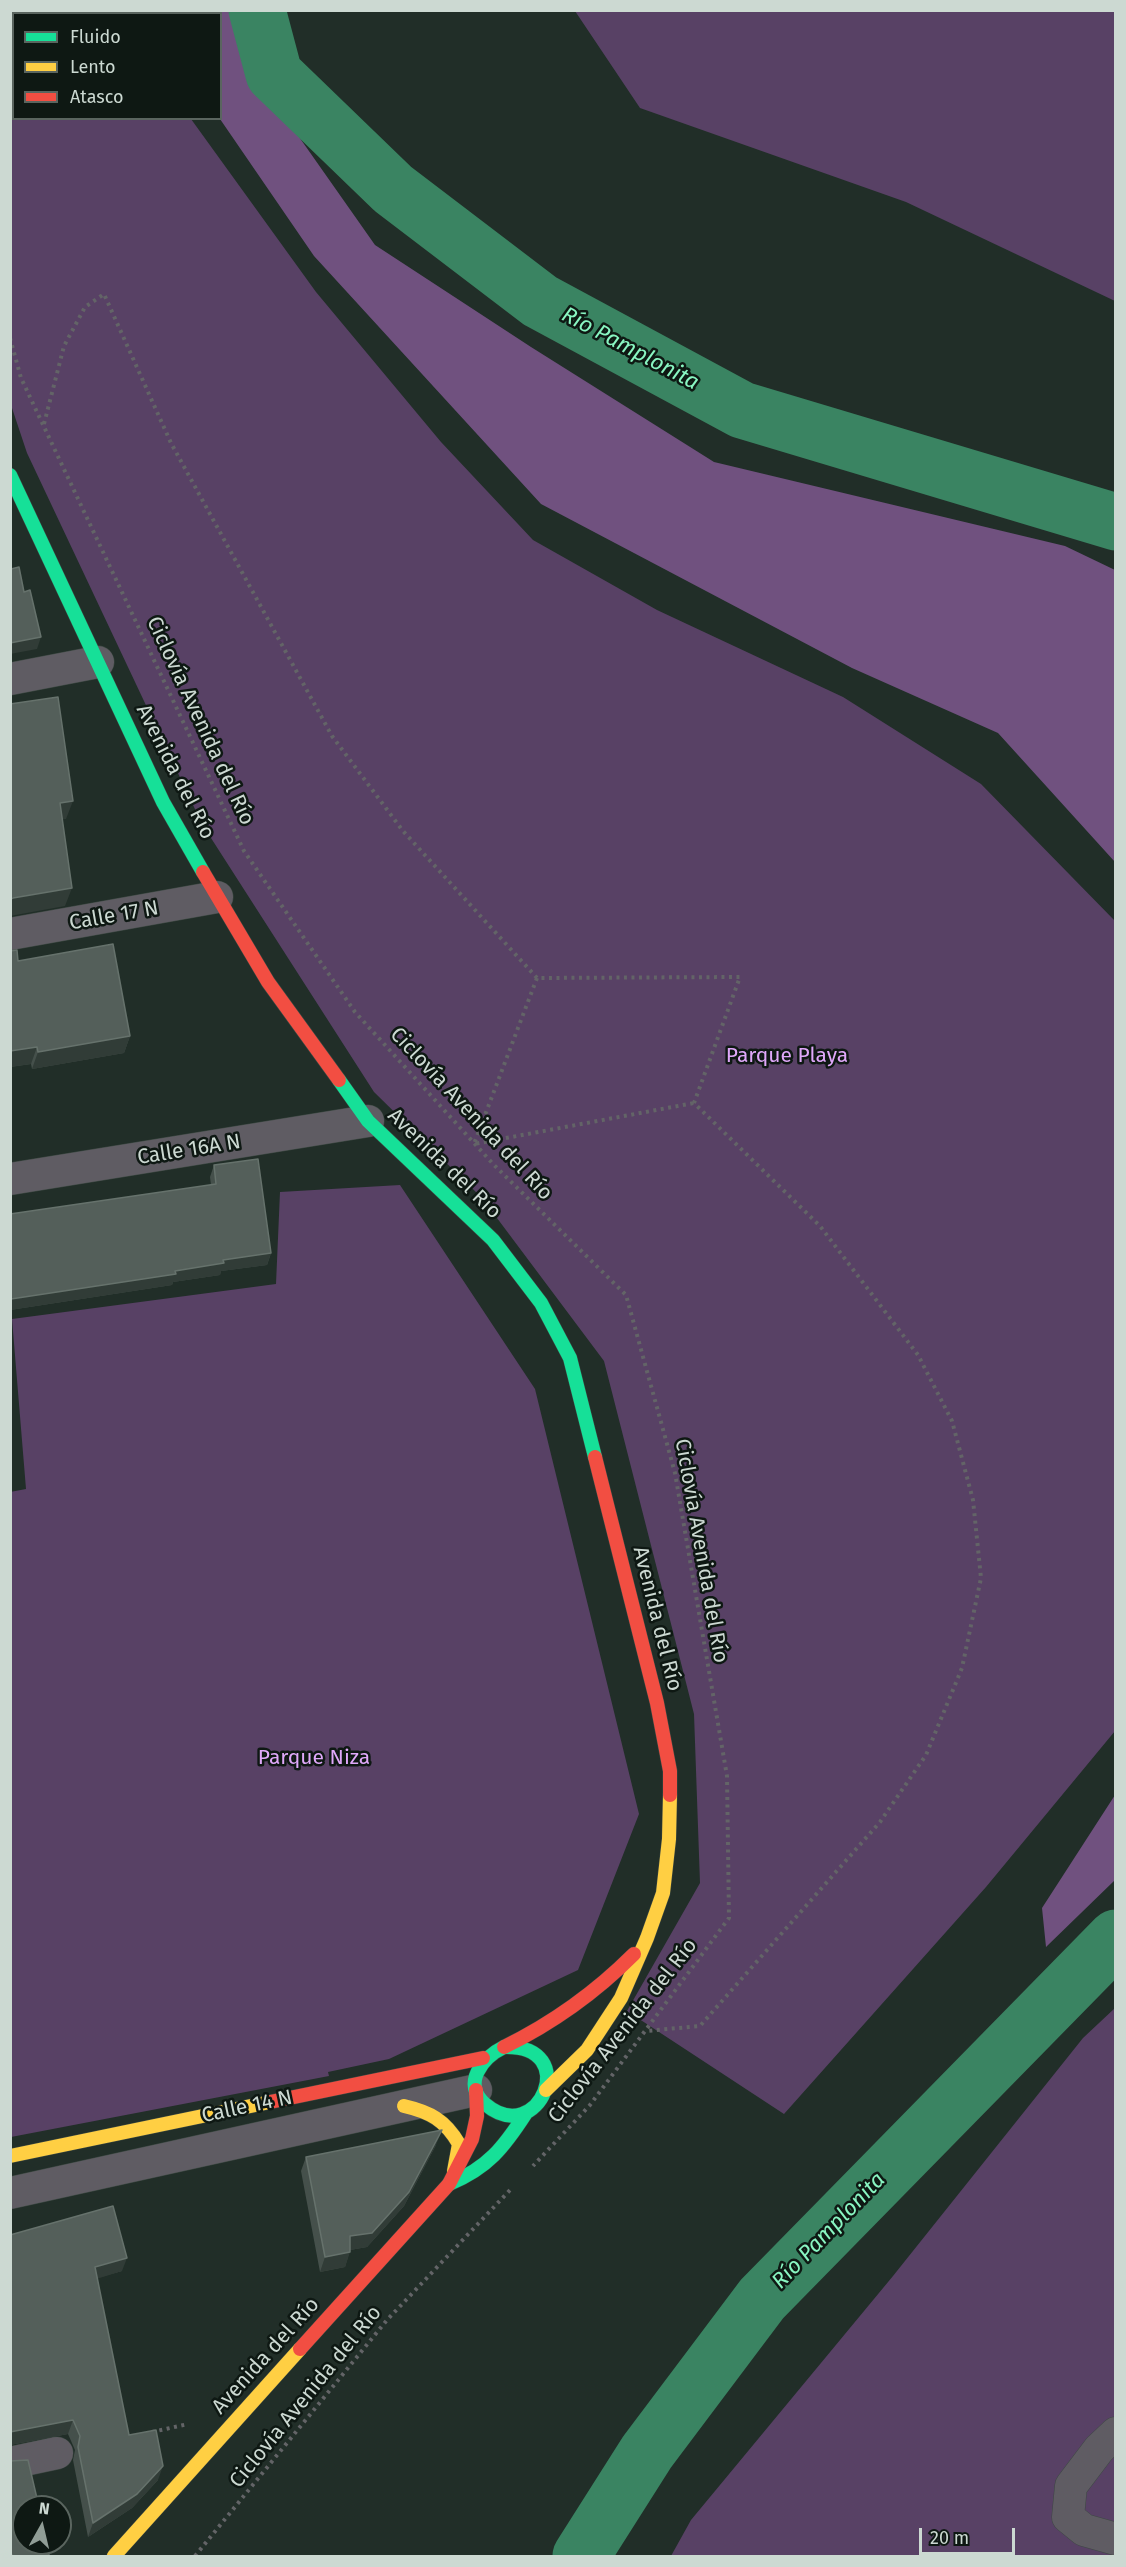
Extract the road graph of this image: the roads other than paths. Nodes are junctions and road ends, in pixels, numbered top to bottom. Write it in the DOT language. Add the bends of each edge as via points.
graph roads {
  1 [pos="10,475"];
  2 [pos="98,662"];
  3 [pos="10,679"];
  4 [pos="217,897"];
  5 [pos="10,934"];
  6 [pos="368,1121"];
  7 [pos="10,1179"];
  8 [pos="647,1938"];
  9 [pos="504,2047"];
  10 [pos="483,2058"];
  11 [pos="476,2090"];
  12 [pos="546,2090"];
  13 [pos="404,2106"];
  14 [pos="526,2113"];
  15 [pos="10,2156"];
  16 [pos="449,2184"];
  17 [pos="10,2193"];
  18 [pos="1116,2433"];
  19 [pos="57,2453"];
  20 [pos="10,2463"];
  21 [pos="1116,2539"];
  22 [pos="114,2556"];
  1 -- 2 [label="main road, Avenida del Río"];
  2 -- 3 [label="street"];
  2 -- 4 [label="main road, Avenida del Río" via="163,802"];
  4 -- 5 [label="street, Calle 17 N"];
  4 -- 6 [label="main road, Avenida del Río" via="268,982"];
  6 -- 7 [label="street, Calle 16A N"];
  6 -- 8 [label="main road, Avenida del Río" via="493,1240 541,1303 570,1359 657,1703 670,1771 667,1869"];
  8 -- 9 [label="main road" via="621,1967 582,2000 546,2026"];
  8 -- 12 [label="main road, Avenida del Río" via="604,2026 587,2050"];
  9 -- 10 [label="main road"];
  9 -- 12 [label="main road" via="523,2047 537,2057 546,2071"];
  10 -- 11 [label="main road" via="475,2078"];
  10 -- 15 [label="main road, Calle 14 N"];
  11 -- 13 [label="street, Calle 14 N"];
  11 -- 14 [label="main road" via="493,2109 515,2115"];
  11 -- 16 [label="main road" via="477,2122 463,2163"];
  12 -- 14 [label="main road" via="536,2108"];
  13 -- 16 [label="main road" via="435,2116 447,2123 453,2133 459,2144"];
  13 -- 17 [label="street, Calle 14 N"];
  14 -- 16 [label="main road" via="486,2167"];
  16 -- 22 [label="main road, Avenida del Río"];
  18 -- 21 [label="street" via="1071,2486 1068,2517 1084,2530"];
  19 -- 20 [label="street"];
}
